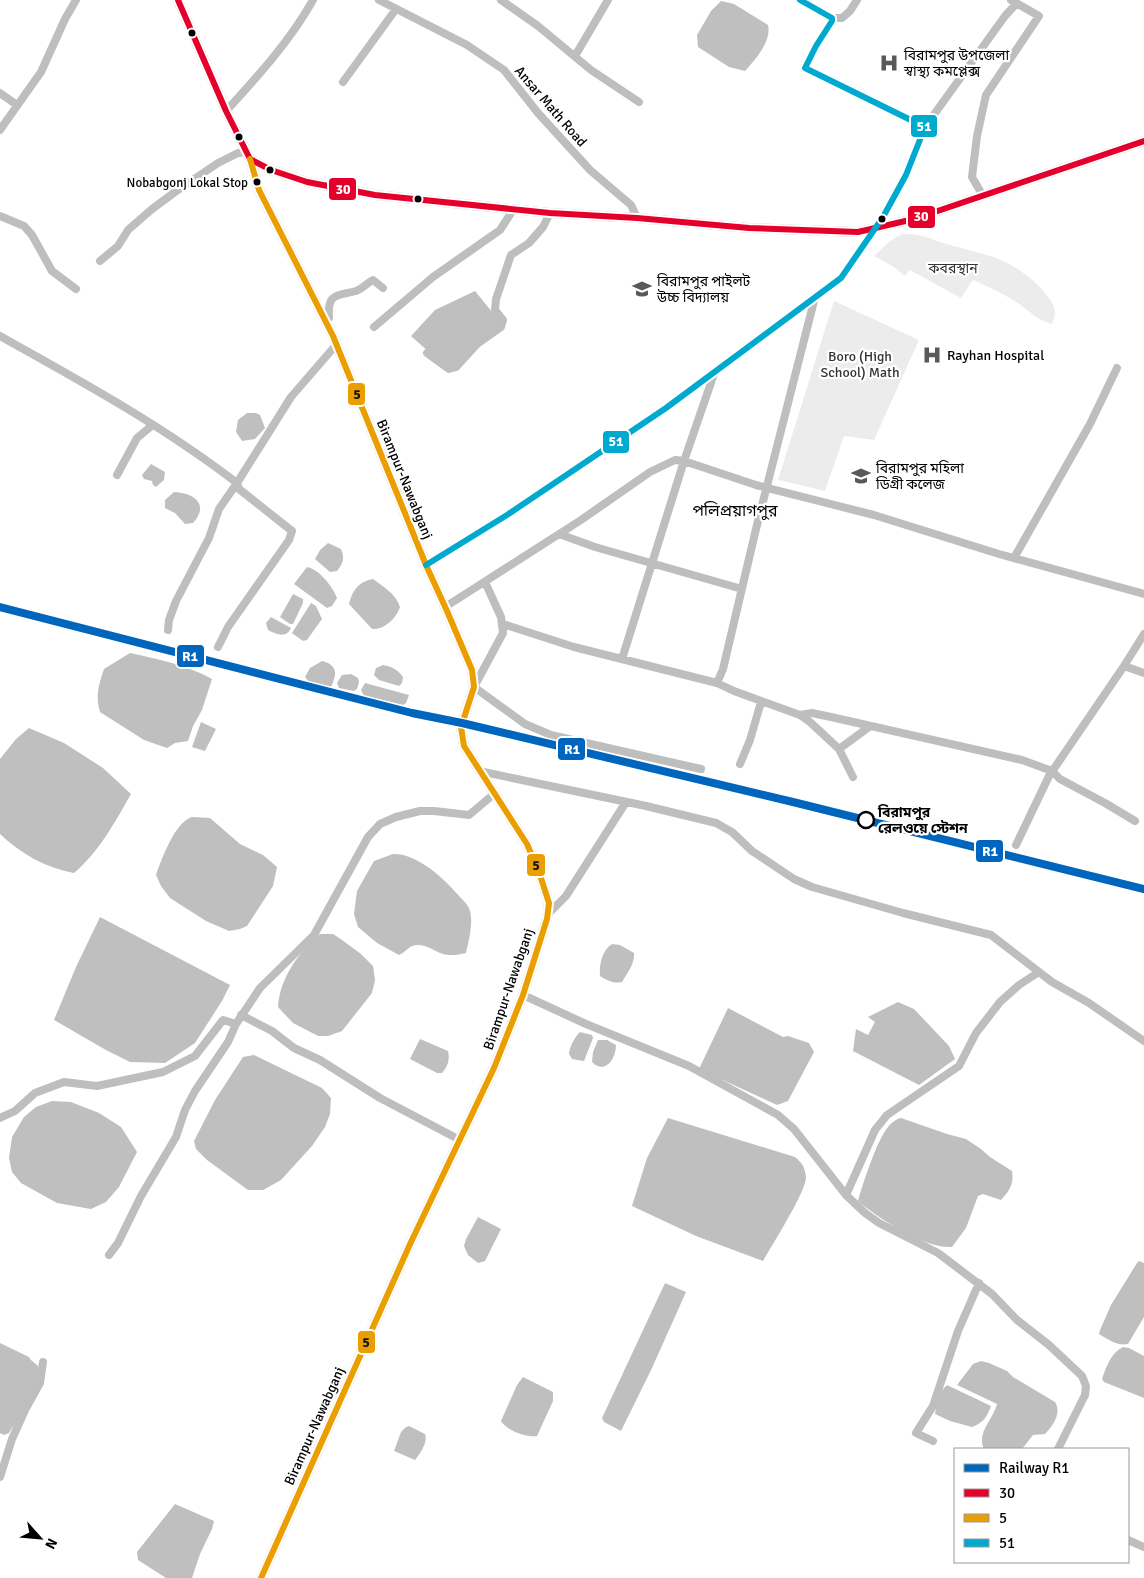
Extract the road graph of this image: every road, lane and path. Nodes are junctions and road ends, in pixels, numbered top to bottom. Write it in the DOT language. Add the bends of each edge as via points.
graph roads {
  1 [pos="76,0"];
  2 [pos="178,0"];
  3 [pos="313,0"];
  4 [pos="379,0"];
  5 [pos="501,0"];
  6 [pos="608,0"];
  7 [pos="800,0"];
  8 [pos="857,0"];
  9 [pos="1014,2"];
  10 [pos="396,9"];
  11 [pos="832,18"];
  12 [pos="575,56"];
  13 [pos="343,82"];
  14 [pos="0,93"];
  15 [pos="639,102"];
  16 [pos="17,105"];
  17 [pos="226,110"];
  18 [pos="925,126"];
  19 [pos="0,130"];
  20 [pos="1144,141"];
  21 [pos="249,155"];
  22 [pos="983,196"];
  23 [pos="514,210"];
  24 [pos="550,213"];
  25 [pos="0,216"];
  26 [pos="638,218"];
  27 [pos="875,229"];
  28 [pos="100,261"];
  29 [pos="76,288"];
  30 [pos="383,288"];
  31 [pos="816,296"];
  32 [pos="325,322"];
  33 [pos="374,327"];
  34 [pos="0,336"];
  35 [pos="336,345"];
  36 [pos="427,353"];
  37 [pos="1117,368"];
  38 [pos="715,371"];
  39 [pos="150,424"];
  40 [pos="684,460"];
  41 [pos="117,475"];
  42 [pos="237,483"];
  43 [pos="766,488"];
  44 [pos="559,534"];
  45 [pos="1014,558"];
  46 [pos="653,563"];
  47 [pos="426,565"];
  48 [pos="485,582"];
  49 [pos="742,589"];
  50 [pos="1144,594"];
  51 [pos="445,607"];
  52 [pos="503,624"];
  53 [pos="168,630"];
  54 [pos="1144,634"];
  55 [pos="218,647"];
  56 [pos="622,659"];
  57 [pos="1124,666"];
  58 [pos="1144,673"];
  59 [pos="717,682"];
  60 [pos="474,687"];
  61 [pos="761,702"];
  62 [pos="800,716"];
  63 [pos="869,726"];
  64 [pos="839,749"];
  65 [pos="740,764"];
  66 [pos="701,769"];
  67 [pos="480,771"];
  68 [pos="1052,771"];
  69 [pos="853,777"];
  70 [pos="494,794"];
  71 [pos="626,802"];
  72 [pos="1136,821"];
  73 [pos="1016,845"];
  74 [pos="548,914"];
  75 [pos="1039,972"];
  76 [pos="523,996"];
  77 [pos="241,1015"];
  78 [pos="236,1024"];
  79 [pos="1144,1040"];
  80 [pos="0,1118"];
  81 [pos="460,1140"];
  82 [pos="846,1195"];
  83 [pos="109,1256"];
  84 [pos="979,1284"];
  85 [pos="43,1362"];
  86 [pos="933,1441"];
  87 [pos="1058,1448"];
  88 [pos="0,1477"];
  89 [pos="1129,1540"];
  90 [pos="1144,1547"];
  91 [pos="261,1578"];
  1 -- 16 [label="street" via="41,72"];
  2 -- 17 [label="main road, Birampur-Nawabganj"];
  3 -- 17 [label="street" via="262,72"];
  4 -- 10 [label="street, Ansar Math Road"];
  5 -- 12 [label="street"];
  6 -- 12 [label="street"];
  7 -- 11 [label="street"];
  8 -- 11 [label="street" via="842,18"];
  9 -- 18 [label="street"];
  9 -- 22 [label="street" via="1039,16 986,95 972,178"];
  10 -- 13 [label="street"];
  10 -- 26 [label="street, Ansar Math Road" via="467,45 504,70 590,170 631,206"];
  11 -- 18 [label="street" via="805,68"];
  12 -- 15 [label="street"];
  14 -- 16 [label="street"];
  16 -- 19 [label="street"];
  17 -- 21 [label="main road, Birampur-Nawabganj"];
  18 -- 27 [label="street" via="906,175"];
  20 -- 22 [label="main road"];
  21 -- 23 [label="main road" via="271,170 308,182 374,195"];
  21 -- 28 [label="street" via="238,153 175,192 128,230 118,246"];
  21 -- 32 [label="main road, Birampur-Nawabganj" via="259,190"];
  22 -- 27 [label="main road"];
  23 -- 24 [label="main road"];
  23 -- 33 [label="street" via="500,230 433,277"];
  24 -- 26 [label="main road"];
  24 -- 36 [label="street" via="528,243 511,254 495,304 495,310 503,320 501,327 477,344 456,367 449,369"];
  25 -- 29 [label="street" via="24,226 52,271"];
  26 -- 27 [label="main road" via="796,231 858,232"];
  27 -- 31 [label="street" via="841,278"];
  30 -- 32 [label="street" via="373,280 358,291 339,294 331,302 329,318"];
  31 -- 38 [label="street"];
  31 -- 43 [label="street"];
  32 -- 35 [label="main road, Birampur-Nawabganj"];
  34 -- 39 [label="street"];
  35 -- 42 [label="street" via="291,396"];
  35 -- 47 [label="main road, Birampur-Nawabganj"];
  37 -- 45 [label="street" via="1090,424"];
  38 -- 40 [label="street"];
  38 -- 47 [label="street" via="666,408 523,504"];
  39 -- 41 [label="street" via="137,438"];
  39 -- 42 [label="street"];
  40 -- 43 [label="street"];
  40 -- 44 [label="street" via="675,460 650,472"];
  40 -- 46 [label="street"];
  42 -- 53 [label="street" via="219,509 209,538 176,601"];
  42 -- 55 [label="street" via="239,489 292,531"];
  43 -- 45 [label="street" via="874,515"];
  43 -- 49 [label="street"];
  44 -- 46 [label="street"];
  44 -- 48 [label="street"];
  45 -- 50 [label="street"];
  46 -- 49 [label="street"];
  46 -- 56 [label="street"];
  47 -- 51 [label="main road, Birampur-Nawabganj"];
  48 -- 51 [label="street"];
  48 -- 52 [label="street"];
  49 -- 59 [label="street"];
  51 -- 60 [label="main road, Birampur-Nawabganj" via="472,670"];
  52 -- 56 [label="street"];
  52 -- 60 [label="street" via="498,643"];
  54 -- 57 [label="street"];
  56 -- 59 [label="street"];
  57 -- 58 [label="street"];
  57 -- 68 [label="street"];
  59 -- 61 [label="street"];
  60 -- 66 [label="street" via="520,721 551,735"];
  60 -- 67 [label="main road, Birampur-Nawabganj" via="462,722 462,736 464,746"];
  61 -- 62 [label="street"];
  61 -- 65 [label="street"];
  62 -- 63 [label="street" via="812,713"];
  62 -- 64 [label="street"];
  63 -- 64 [label="street"];
  63 -- 68 [label="street" via="1022,760"];
  64 -- 69 [label="street"];
  67 -- 70 [label="main road, Birampur-Nawabganj"];
  67 -- 71 [label="street"];
  68 -- 72 [label="street" via="1060,779"];
  68 -- 73 [label="street"];
  70 -- 74 [label="main road, Birampur-Nawabganj" via="527,844 540,872 549,903"];
  70 -- 77 [label="street" via="469,814 420,812 380,824 363,844 314,935 260,988"];
  71 -- 74 [label="street" via="566,896"];
  71 -- 75 [label="street" via="716,823 794,879 812,887 991,935"];
  74 -- 76 [label="main road, Birampur-Nawabganj"];
  75 -- 79 [label="street"];
  75 -- 82 [label="street" via="1000,1002 976,1033 959,1066 887,1114 875,1130"];
  76 -- 81 [label="main road, Birampur-Nawabganj"];
  76 -- 82 [label="street" via="689,1066 778,1115 794,1129"];
  77 -- 78 [label="street"];
  77 -- 81 [label="street" via="380,1098"];
  78 -- 80 [label="street" via="223,1020 195,1056 163,1072 97,1086 64,1082 35,1093 15,1111"];
  78 -- 83 [label="street" via="228,1042 195,1091 176,1137"];
  81 -- 91 [label="main road, Birampur-Nawabganj"];
  82 -- 84 [label="street" via="879,1223 938,1253"];
  84 -- 86 [label="street" via="958,1331 933,1406 916,1433"];
  84 -- 87 [label="street" via="1082,1376 1085,1395"];
  85 -- 88 [label="street" via="40,1383 12,1439"];
  89 -- 90 [label="street"];
}
